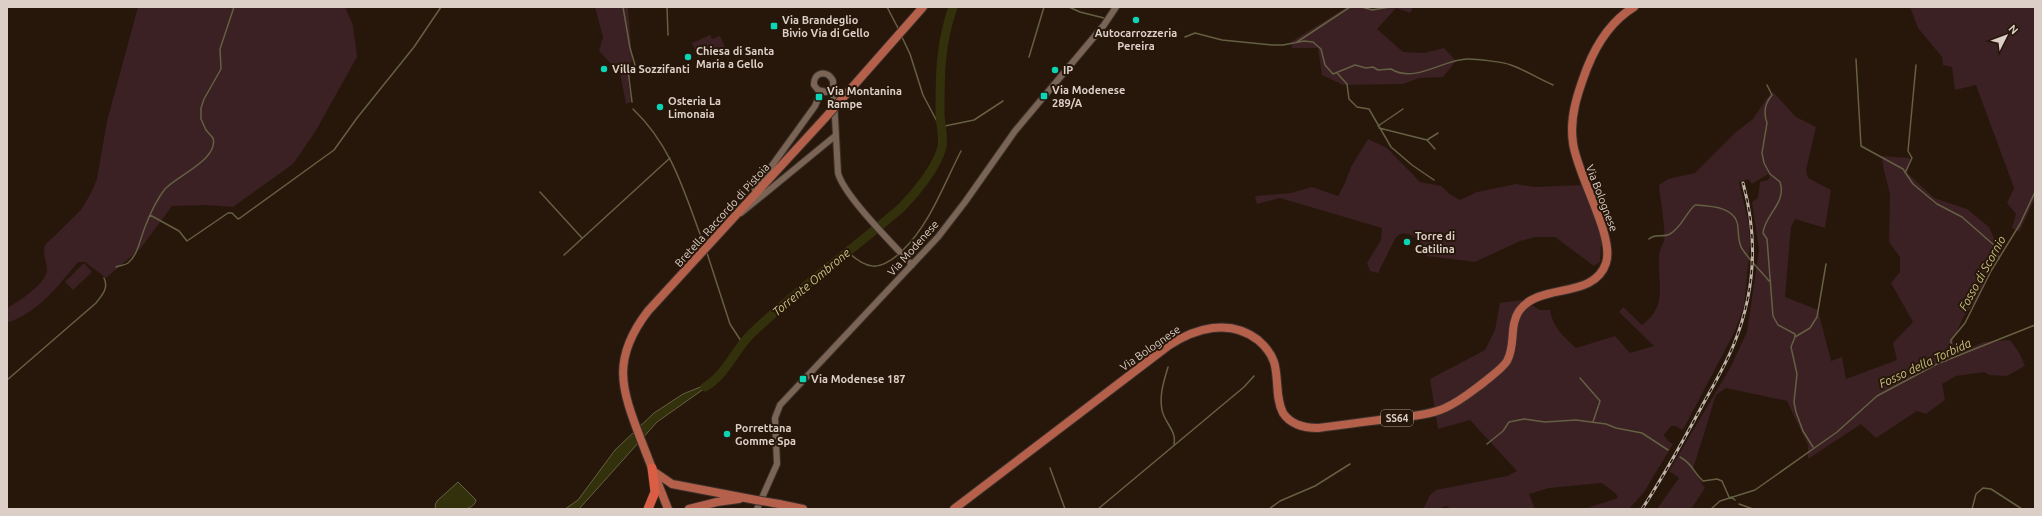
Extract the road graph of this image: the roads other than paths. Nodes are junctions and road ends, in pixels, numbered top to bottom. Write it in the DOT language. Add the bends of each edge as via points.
graph roads {
  1 [pos="923,7"];
  2 [pos="1116,7"];
  3 [pos="1634,7"];
  4 [pos="832,87"];
  5 [pos="824,92"];
  6 [pos="832,98"];
  7 [pos="835,136"];
  8 [pos="748,202"];
  9 [pos="736,216"];
  10 [pos="912,265"];
  11 [pos="652,468"];
  12 [pos="756,500"];
  13 [pos="648,509"];
  14 [pos="668,509"];
  15 [pos="689,509"];
  16 [pos="757,509"];
  17 [pos="803,509"];
  18 [pos="954,509"];
  1 -- 8 [label="main road, Bretella Raccordo di Pistoia, bridge"];
  2 -- 10 [label="street, Via Modenese" via="1104,25 1012,135 966,202"];
  3 -- 18 [label="main road, Via Bolognese / SS64" via="1612,25 1597,46 1578,90 1572,121 1576,159 1605,236 1607,262 1600,275 1589,283 1526,303 1515,318 1508,360 1470,393 1451,405 1430,413 1318,428 1306,427 1293,423 1281,408 1275,366 1266,348 1244,332 1224,327 1208,328 1191,333 1168,346"];
  4 -- 5 [label="street"];
  4 -- 5 [label="street" via="833,81 830,76 825,73 819,74 814,84 817,89"];
  4 -- 6 [label="street"];
  5 -- 6 [label="street"];
  5 -- 8 [label="street"];
  6 -- 7 [label="street"];
  7 -- 9 [label="street" via="748,209"];
  7 -- 10 [label="street" via="838,173 844,186"];
  8 -- 9 [label="main road, Bretella Raccordo di Pistoia"];
  9 -- 11 [label="main road, Bretella Raccordo di Pistoia" via="648,311 633,332 624,355 622,372 625,396"];
  10 -- 16 [label="street, Via Modenese" via="780,405 775,418 777,464"];
  11 -- 12 [label="main road" via="665,481"];
  11 -- 13 [label="highway" via="655,492"];
  11 -- 14 [label="main road, Bretella Raccordo di Pistoia"];
  12 -- 15 [label="main road" via="732,500"];
  12 -- 17 [label="main road, bridge"];
}
